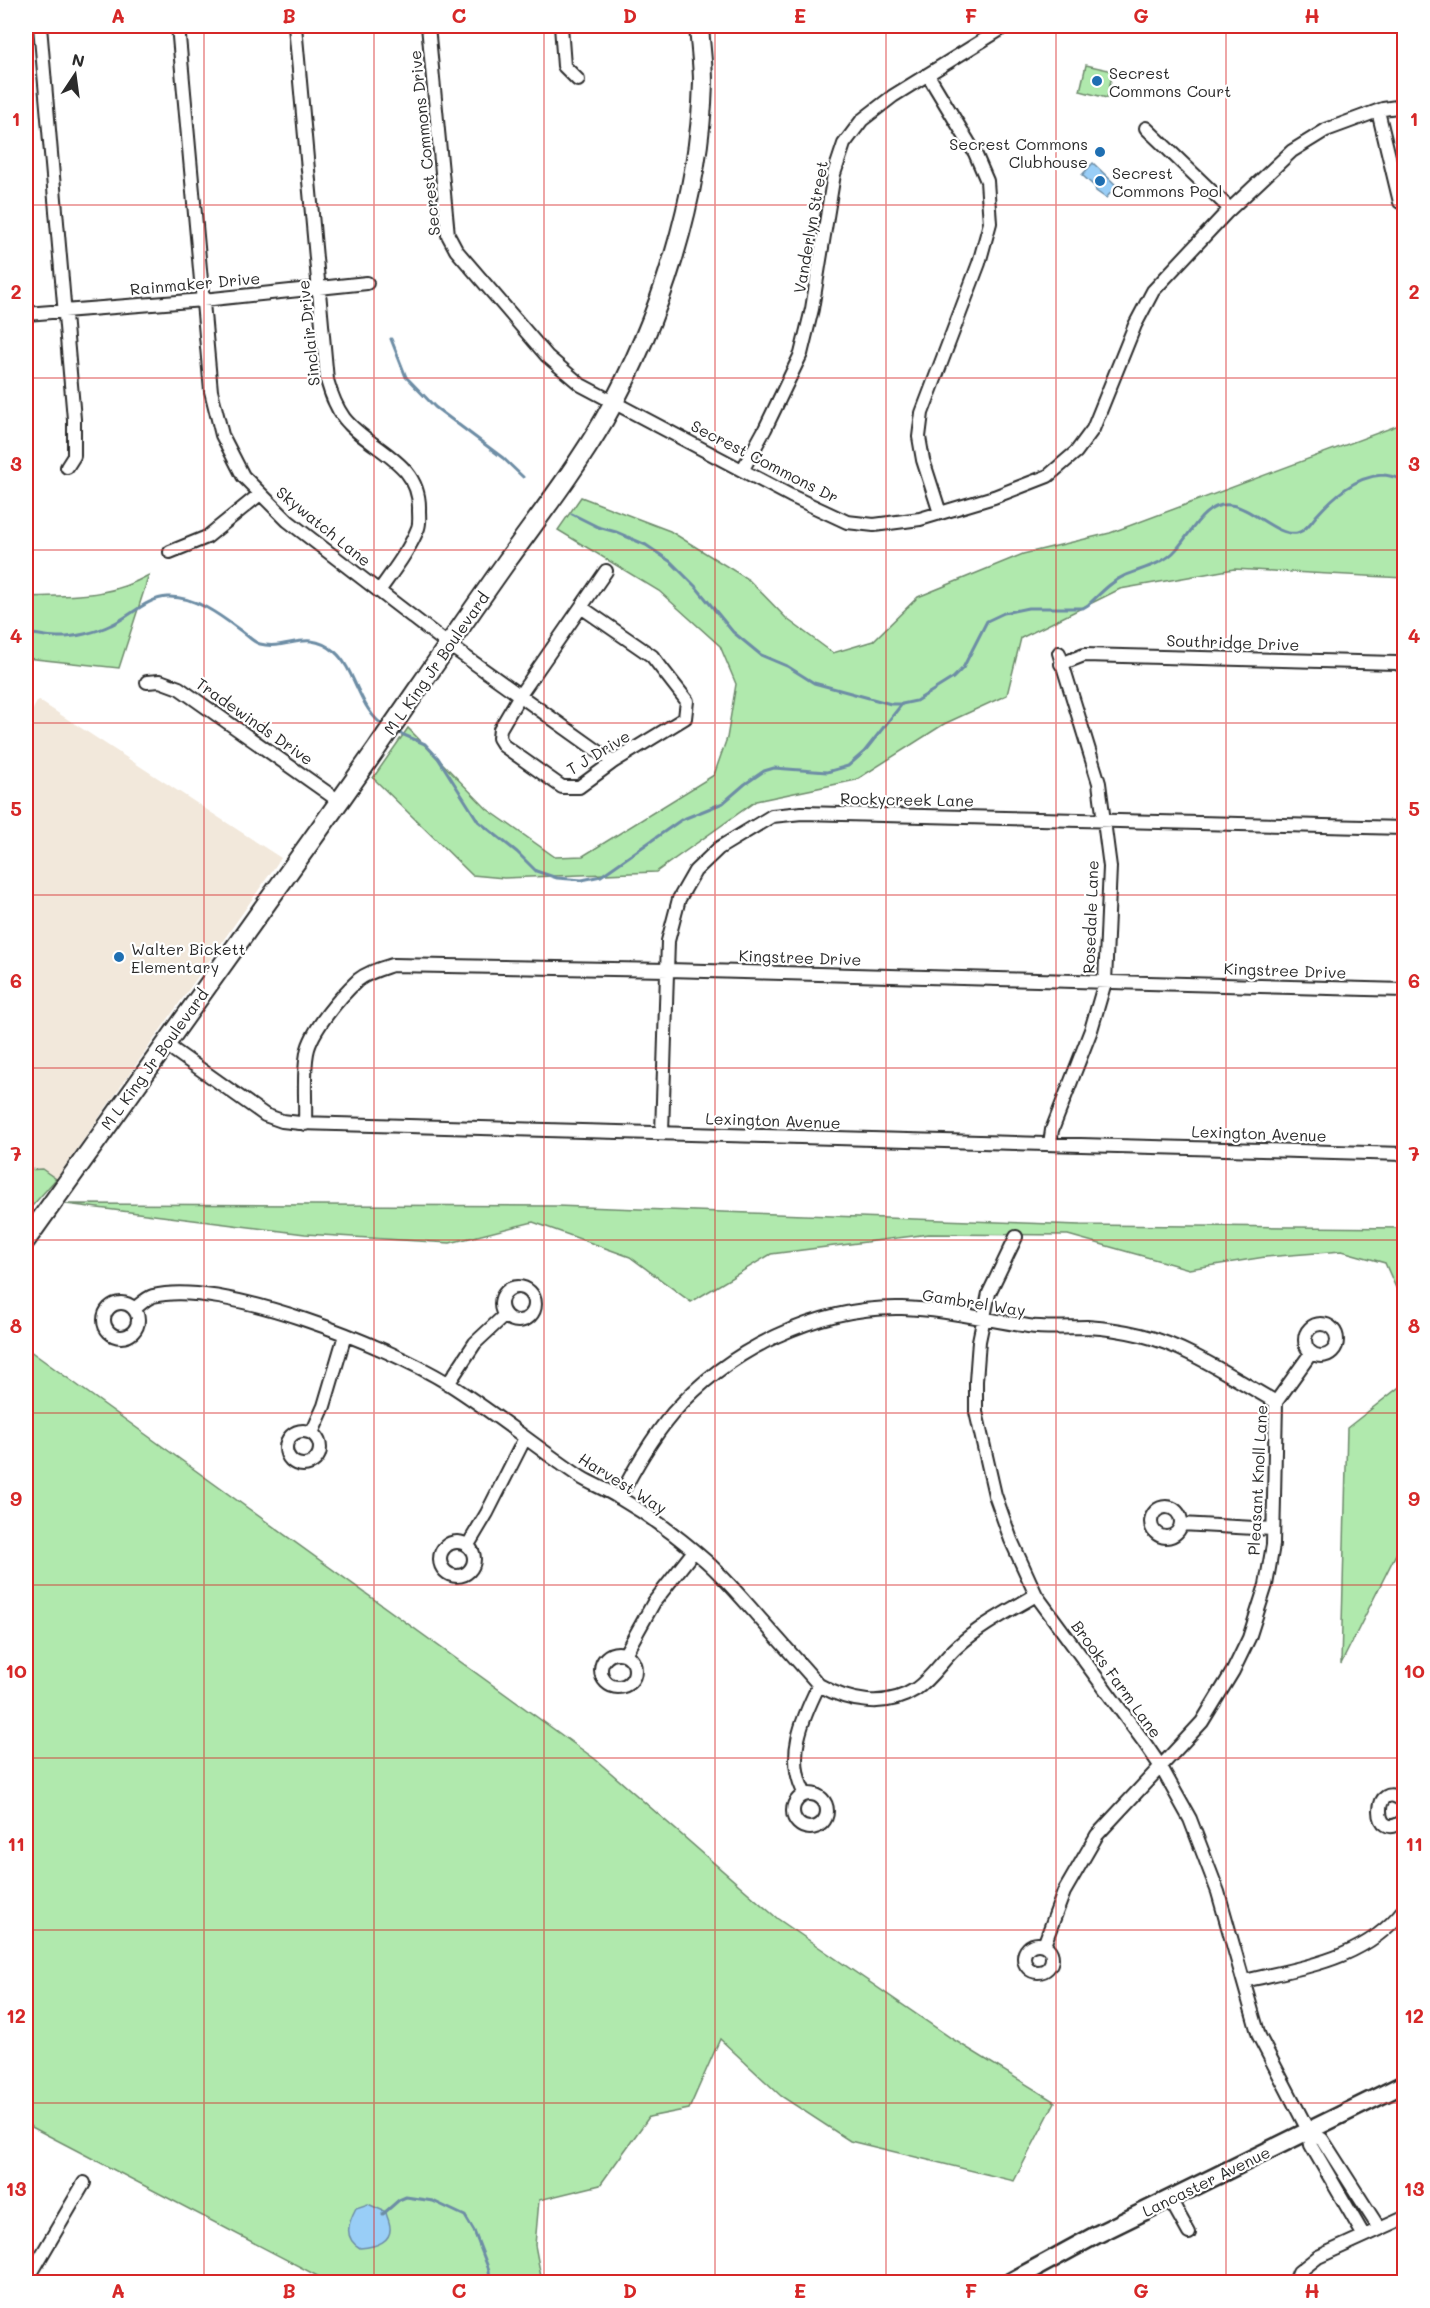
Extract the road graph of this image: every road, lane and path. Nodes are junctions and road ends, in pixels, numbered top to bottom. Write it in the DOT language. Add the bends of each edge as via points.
graph roads {
  1 [pos="40,26"];
  2 [pos="178,26"];
  3 [pos="295,26"];
  4 [pos="428,26"];
  5 [pos="561,26"];
  6 [pos="699,26"];
  7 [pos="1006,26"];
  8 [pos="928,75"];
  9 [pos="578,81"];
  10 [pos="1404,106"];
  11 [pos="1377,111"];
  12 [pos="1146,128"];
  13 [pos="1400,202"];
  14 [pos="1230,209"];
  15 [pos="367,284"];
  16 [pos="319,288"];
  17 [pos="203,300"];
  18 [pos="66,310"];
  19 [pos="26,314"];
  20 [pos="614,401"];
  21 [pos="67,467"];
  22 [pos="743,469"];
  23 [pos="260,494"];
  24 [pos="940,513"];
  25 [pos="170,552"];
  26 [pos="606,571"];
  27 [pos="379,591"];
  28 [pos="581,607"];
  29 [pos="449,645"];
  30 [pos="1060,658"];
  31 [pos="1404,666"];
  32 [pos="147,682"];
  33 [pos="520,695"];
  34 [pos="613,762"];
  35 [pos="339,801"];
  36 [pos="1105,820"];
  37 [pos="1404,828"];
  38 [pos="668,970"];
  39 [pos="1105,982"];
  40 [pos="1404,990"];
  41 [pos="165,1044"];
  42 [pos="305,1124"];
  43 [pos="662,1133"];
  44 [pos="1050,1144"];
  45 [pos="1404,1154"];
  46 [pos="1016,1237"];
  47 [pos="26,1240"];
  48 [pos="134,1309"];
  49 [pos="505,1315"];
  50 [pos="985,1320"];
  51 [pos="345,1335"];
  52 [pos="1311,1353"];
  53 [pos="448,1384"];
  54 [pos="1275,1402"];
  55 [pos="312,1433"];
  56 [pos="525,1438"];
  57 [pos="619,1498"];
  58 [pos="1181,1524"];
  59 [pos="1273,1529"];
  60 [pos="468,1545"];
  61 [pos="694,1551"];
  62 [pos="1036,1595"];
  63 [pos="625,1654"];
  64 [pos="819,1685"];
  65 [pos="1161,1767"];
  66 [pos="805,1794"];
  67 [pos="1404,1802"];
  68 [pos="1404,1822"];
  69 [pos="1404,1909"];
  70 [pos="1044,1945"];
  71 [pos="1244,1981"];
  72 [pos="1404,2084"];
  73 [pos="1309,2132"];
  74 [pos="84,2183"];
  75 [pos="1170,2199"];
  76 [pos="1404,2218"];
  77 [pos="1379,2228"];
  78 [pos="1189,2233"];
  79 [pos="1364,2236"];
  80 [pos="27,2274"];
  81 [pos="1010,2283"];
  82 [pos="1295,2283"];
  1 -- 18 [label="street"];
  2 -- 17 [label="street, Skywatch Lane"];
  3 -- 16 [label="street, Sinclair Drive"];
  4 -- 20 [label="street, Secrest Commons Drive" via="448,235 456,250 547,356 581,385"];
  5 -- 9 [label="street" via="564,66"];
  6 -- 20 [label="main road, M L King Jr Boulevard" via="703,78 692,179 664,285"];
  7 -- 8 [label="street, Vanderlyn Street"];
  8 -- 22 [label="street, Vanderlyn Street" via="862,120 844,144 834,174 801,354"];
  8 -- 24 [label="street" via="975,153 987,181 990,224 922,412 919,437 923,460"];
  10 -- 11 [label="street, Secrest Commons Dr"];
  11 -- 13 [label="street"];
  11 -- 14 [label="street, Secrest Commons Dr" via="1326,130 1292,152"];
  12 -- 14 [label="street"];
  14 -- 24 [label="street, Secrest Commons Dr" via="1153,291 1093,429 1076,453 1048,476"];
  15 -- 16 [label="street, Rainmaker Drive"];
  16 -- 17 [label="street, Rainmaker Drive"];
  16 -- 27 [label="street, Sinclair Drive" via="327,380 334,402 345,419 402,466 420,498 419,526"];
  17 -- 18 [label="street, Rainmaker Drive"];
  17 -- 23 [label="street, Skywatch Lane" via="211,391 222,435 243,476"];
  18 -- 19 [label="street, Rainmaker Drive"];
  18 -- 21 [label="street" via="74,419 74,456"];
  20 -- 22 [label="street, Secrest Commons Dr"];
  20 -- 29 [label="main road, M L King Jr Boulevard" via="581,456"];
  22 -- 24 [label="street, Secrest Commons Dr" via="847,522 874,525"];
  23 -- 25 [label="street" via="207,537"];
  23 -- 27 [label="street, Skywatch Lane" via="288,521"];
  26 -- 28 [label="street, T J Drive"];
  27 -- 29 [label="street, Skywatch Lane"];
  28 -- 33 [label="street, T J Drive"];
  28 -- 34 [label="street, T J Drive" via="652,656 687,701 685,718"];
  29 -- 33 [label="street, Skywatch Lane"];
  29 -- 35 [label="main road, M L King Jr Boulevard"];
  30 -- 31 [label="street, Southridge Drive" via="1083,655"];
  30 -- 36 [label="street, Rosedale Lane" via="1099,783"];
  32 -- 35 [label="street, Tradewinds Drive" via="160,681 179,688"];
  33 -- 34 [label="street, Skywatch Lane"];
  33 -- 34 [label="street, T J Drive" via="500,729 504,747 569,788 579,787"];
  35 -- 41 [label="main road, M L King Jr Boulevard"];
  36 -- 37 [label="street, Rockycreek Lane"];
  36 -- 38 [label="street, Rockycreek Lane" via="801,813 772,816 719,848 695,871 679,899 669,941"];
  36 -- 39 [label="street, Rosedale Lane" via="1110,867"];
  38 -- 39 [label="street, Kingstree Drive"];
  38 -- 42 [label="street, Kingstree Drive" via="408,964 373,970 358,980 313,1035 307,1055"];
  38 -- 43 [label="street, Rockycreek Lane"];
  39 -- 40 [label="street, Kingstree Drive"];
  39 -- 44 [label="street, Rosedale Lane"];
  41 -- 42 [label="street, Lexington Avenue" via="265,1115"];
  41 -- 47 [label="main road, M L King Jr Boulevard"];
  42 -- 43 [label="street, Lexington Avenue"];
  43 -- 44 [label="street, Lexington Avenue"];
  44 -- 45 [label="street, Lexington Avenue"];
  46 -- 50 [label="street, Brooks Farm Lane" via="989,1293"];
  48 -- 51 [label="street, Harvest Way" via="150,1297 171,1293 202,1295 303,1319"];
  49 -- 53 [label="street" via="475,1344"];
  50 -- 54 [label="street, Gambrel Way" via="1036,1328 1089,1327 1142,1335 1186,1352"];
  50 -- 57 [label="street, Gambrel Way" via="901,1308 849,1313 803,1325 760,1344 715,1374 672,1414 638,1462"];
  50 -- 62 [label="street, Brooks Farm Lane" via="979,1341 976,1412 995,1495"];
  51 -- 53 [label="street, Harvest Way" via="411,1363"];
  51 -- 55 [label="street"];
  52 -- 54 [label="street, Pleasant Knoll Lane"];
  53 -- 56 [label="street, Harvest Way"];
  54 -- 59 [label="street, Pleasant Knoll Lane"];
  56 -- 57 [label="street, Harvest Way"];
  56 -- 60 [label="street"];
  57 -- 61 [label="street, Harvest Way"];
  58 -- 59 [label="street"];
  59 -- 65 [label="street, Pleasant Knoll Lane" via="1266,1585 1249,1638 1202,1722"];
  61 -- 63 [label="street" via="654,1602"];
  61 -- 64 [label="street, Harvest Way"];
  62 -- 64 [label="street, Harvest Way" via="977,1630 916,1689 894,1699 862,1702"];
  62 -- 65 [label="street, Brooks Farm Lane"];
  64 -- 66 [label="street" via="804,1714 795,1751 799,1784"];
  65 -- 70 [label="street, Pleasant Knoll Lane" via="1096,1835 1064,1892"];
  65 -- 71 [label="street, Brooks Farm Lane" via="1194,1829 1218,1892"];
  67 -- 68 [label="street" via="1391,1796 1382,1801 1379,1809 1384,1822"];
  69 -- 71 [label="street" via="1392,1925 1353,1952"];
  71 -- 73 [label="street, Brooks Farm Lane" via="1259,2036"];
  72 -- 73 [label="main road, Lancaster Avenue"];
  73 -- 75 [label="main road, Lancaster Avenue"];
  73 -- 77 [label="street" via="1322,2139"];
  73 -- 79 [label="street" via="1311,2145"];
  74 -- 80 [label="street"];
  75 -- 78 [label="street"];
  75 -- 81 [label="main road, Lancaster Avenue"];
  76 -- 77 [label="street"];
  77 -- 79 [label="street"];
  79 -- 82 [label="street" via="1318,2257 1299,2272"];
}
